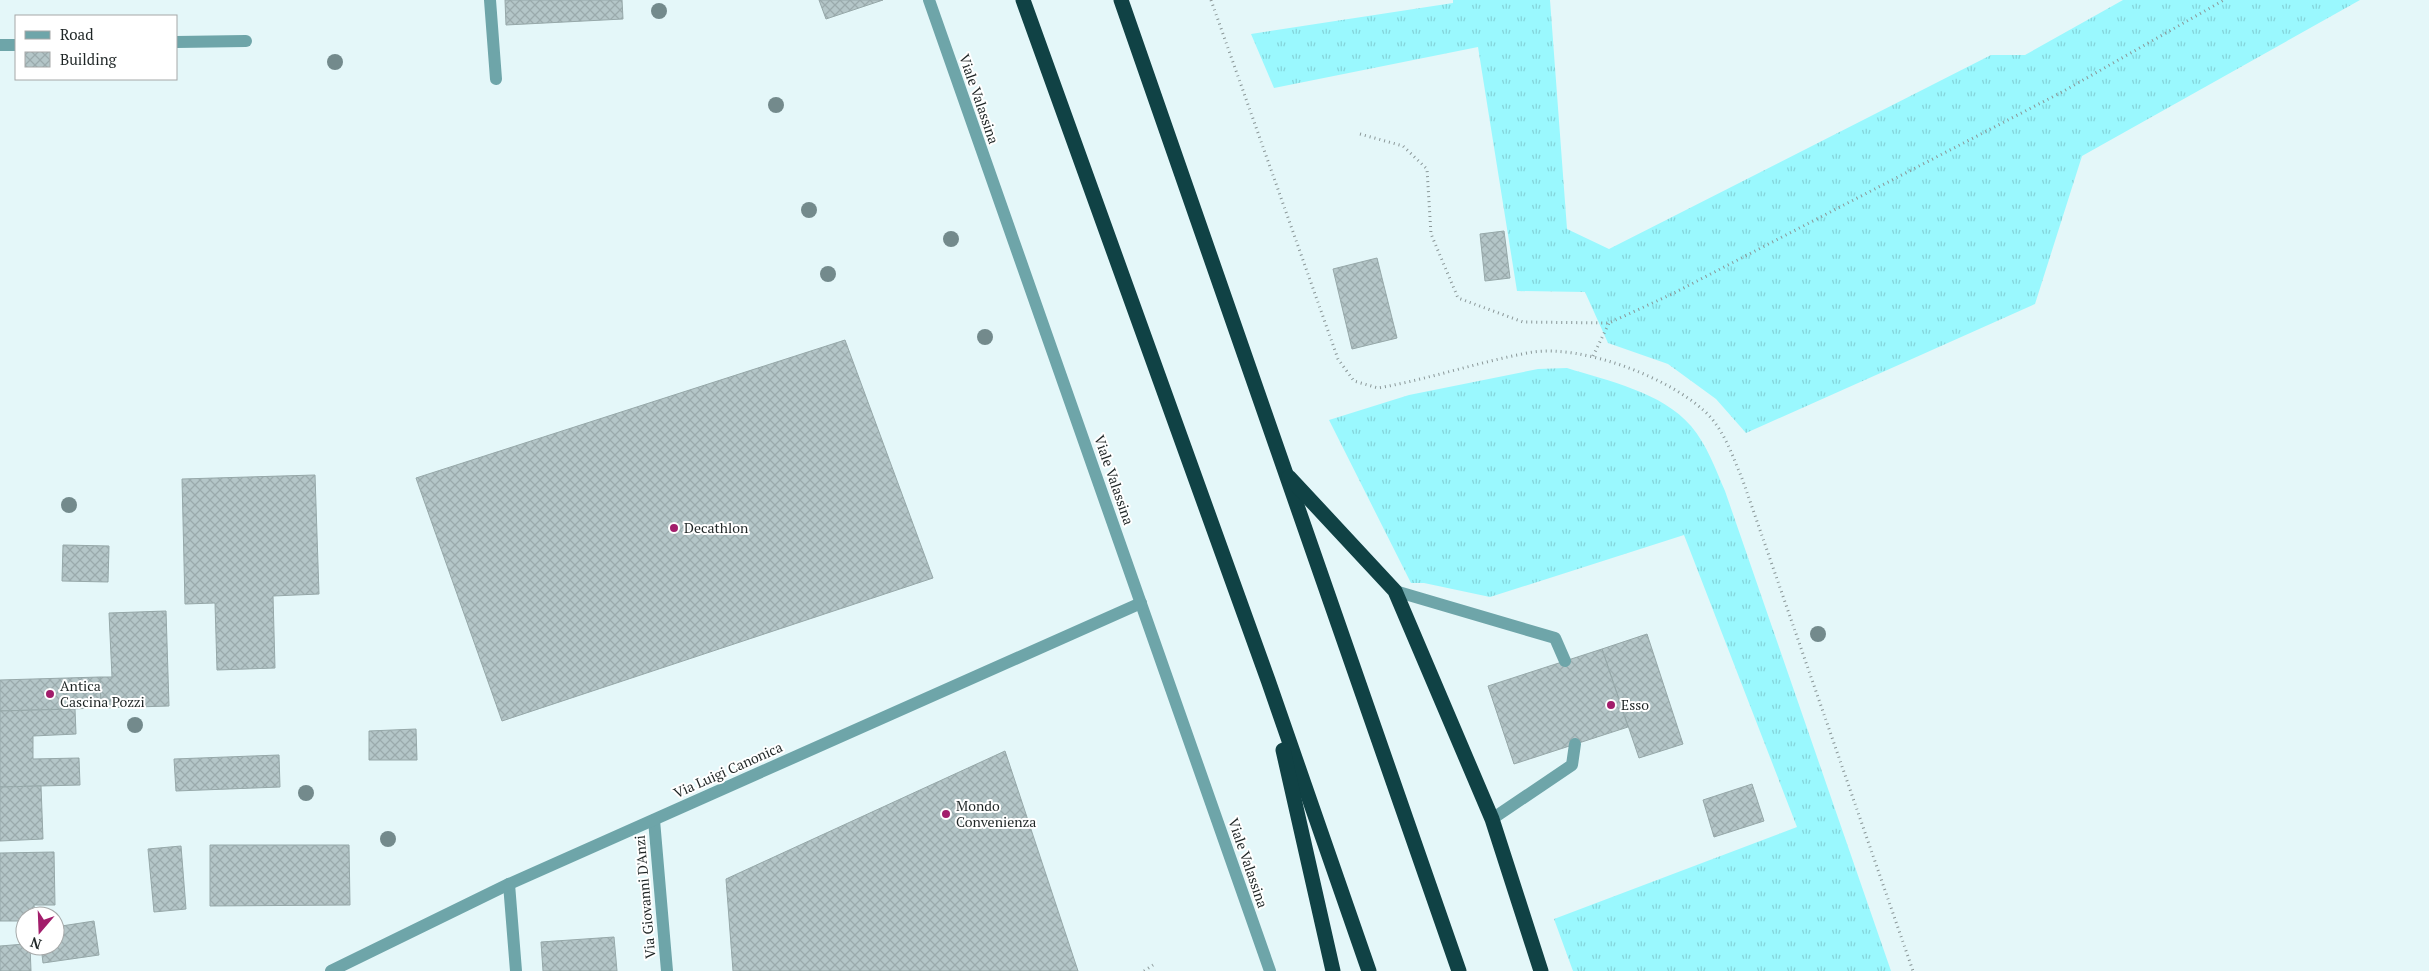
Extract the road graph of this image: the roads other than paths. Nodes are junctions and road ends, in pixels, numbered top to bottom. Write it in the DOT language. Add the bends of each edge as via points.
graph roads {
  1 [pos="490,0"];
  2 [pos="929,0"];
  3 [pos="1023,0"];
  4 [pos="1121,0"];
  5 [pos="246,41"];
  6 [pos="178,42"];
  7 [pos="0,45"];
  8 [pos="15,45"];
  9 [pos="496,79"];
  10 [pos="1284,471"];
  11 [pos="1396,591"];
  12 [pos="1141,603"];
  13 [pos="1565,661"];
  14 [pos="1268,680"];
  15 [pos="1574,744"];
  16 [pos="1492,818"];
  17 [pos="654,820"];
  18 [pos="509,884"];
  19 [pos="331,971"];
  20 [pos="516,971"];
  21 [pos="667,971"];
  22 [pos="1270,971"];
  23 [pos="1333,971"];
  24 [pos="1369,971"];
  25 [pos="1459,971"];
  26 [pos="1541,971"];
  1 -- 9 [label="street"];
  2 -- 12 [label="street, Viale Valassina"];
  3 -- 14 [label="highway"];
  4 -- 10 [label="highway"];
  5 -- 6 [label="street"];
  7 -- 8 [label="street"];
  10 -- 11 [label="highway"];
  10 -- 25 [label="highway"];
  11 -- 13 [label="street" via="1555,638"];
  11 -- 16 [label="highway"];
  12 -- 17 [label="street, Via Luigi Canonica"];
  12 -- 22 [label="street, Viale Valassina"];
  14 -- 23 [label="highway"];
  14 -- 24 [label="highway"];
  15 -- 16 [label="street" via="1572,765"];
  16 -- 26 [label="highway"];
  17 -- 18 [label="street, Via Luigi Canonica"];
  17 -- 21 [label="street, Via Giovanni D'Anzi"];
  18 -- 19 [label="street, Via Luigi Canonica"];
  18 -- 20 [label="street"];
}
